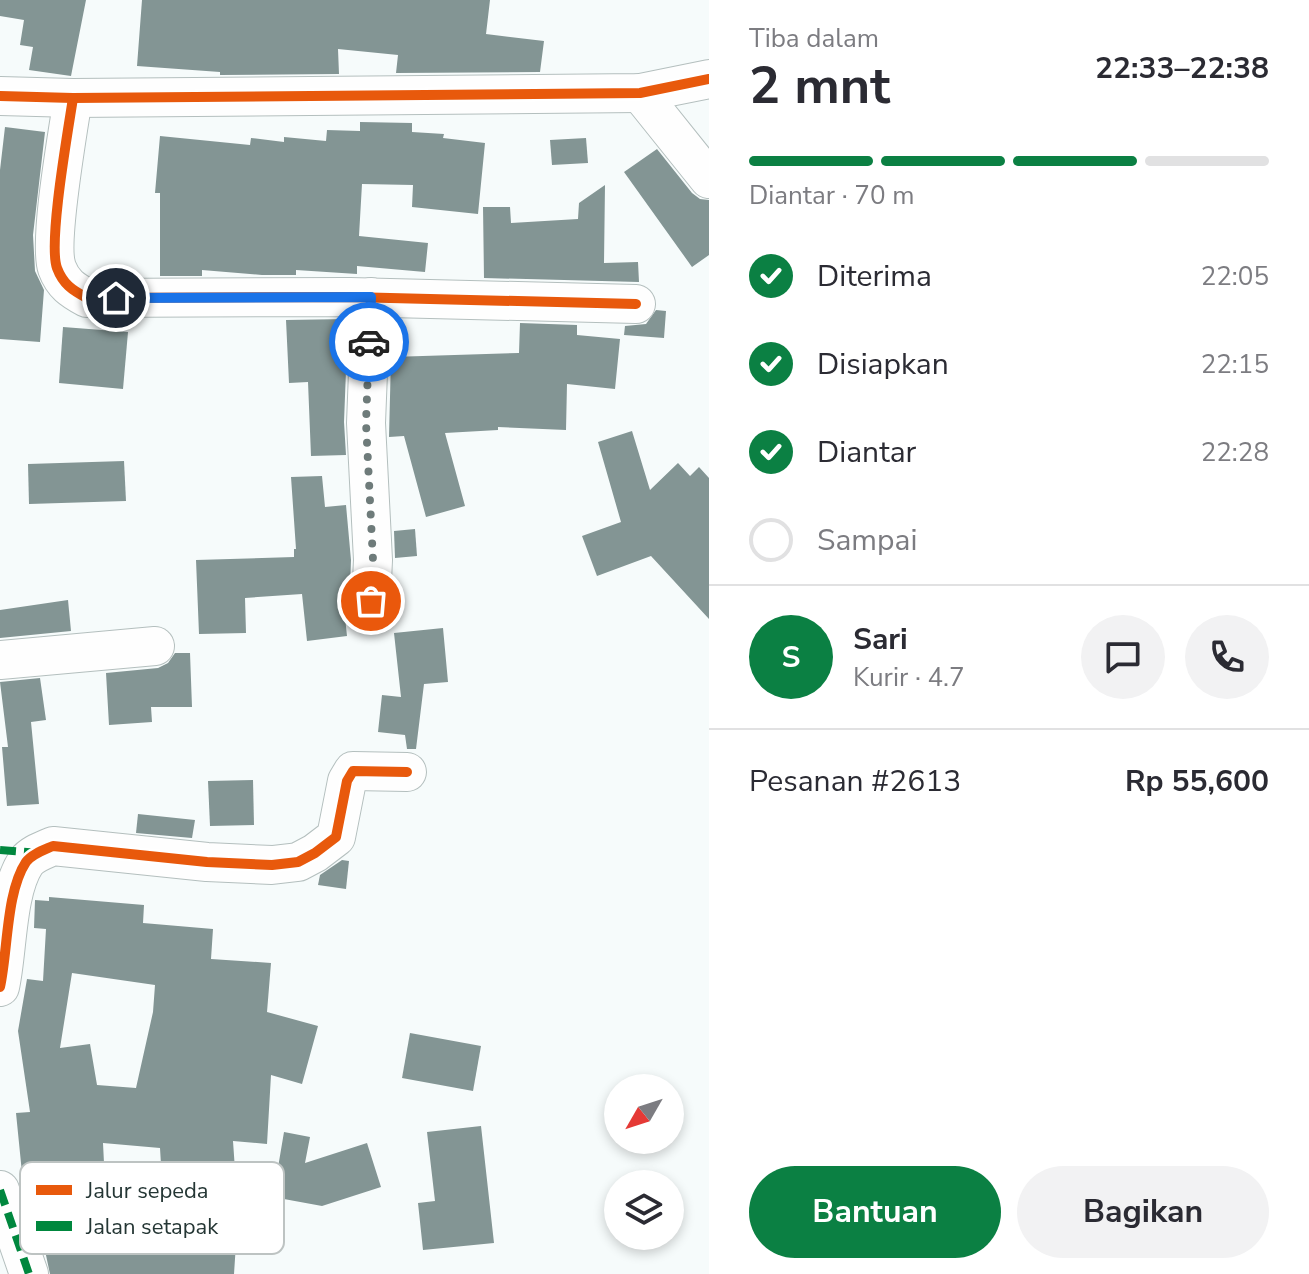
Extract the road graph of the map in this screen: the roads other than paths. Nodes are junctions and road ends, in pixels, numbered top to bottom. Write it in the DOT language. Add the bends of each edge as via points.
graph roads {
  1 [pos="709,79"];
  2 [pos="640,93"];
  3 [pos="0,96"];
  4 [pos="73,98"];
  5 [pos="709,179"];
  6 [pos="371,297"];
  7 [pos="636,304"];
  8 [pos="371,601"];
  9 [pos="155,646"];
  10 [pos="0,660"];
  11 [pos="407,772"];
  12 [pos="0,850"];
  13 [pos="39,853"];
  14 [pos="0,987"];
  15 [pos="0,1190"];
  16 [pos="20,1248"];
  17 [pos="22,1254"];
  18 [pos="29,1274"];
  1 -- 2 [label="street"];
  2 -- 4 [label="street"];
  2 -- 5 [label="street"];
  3 -- 4 [label="street"];
  4 -- 6 [label="street" via="55,239 56,266 68,288 87,298"];
  6 -- 7 [label="street"];
  6 -- 8 [label="street" via="366,423"];
  9 -- 10 [label="street"];
  11 -- 13 [label="street" via="353,771 336,837 298,862 207,862 53,846"];
  12 -- 13 [label="street"];
  13 -- 14 [label="street" via="27,860 10,912"];
  15 -- 16 [label="street"];
  17 -- 18 [label="street"];
}
